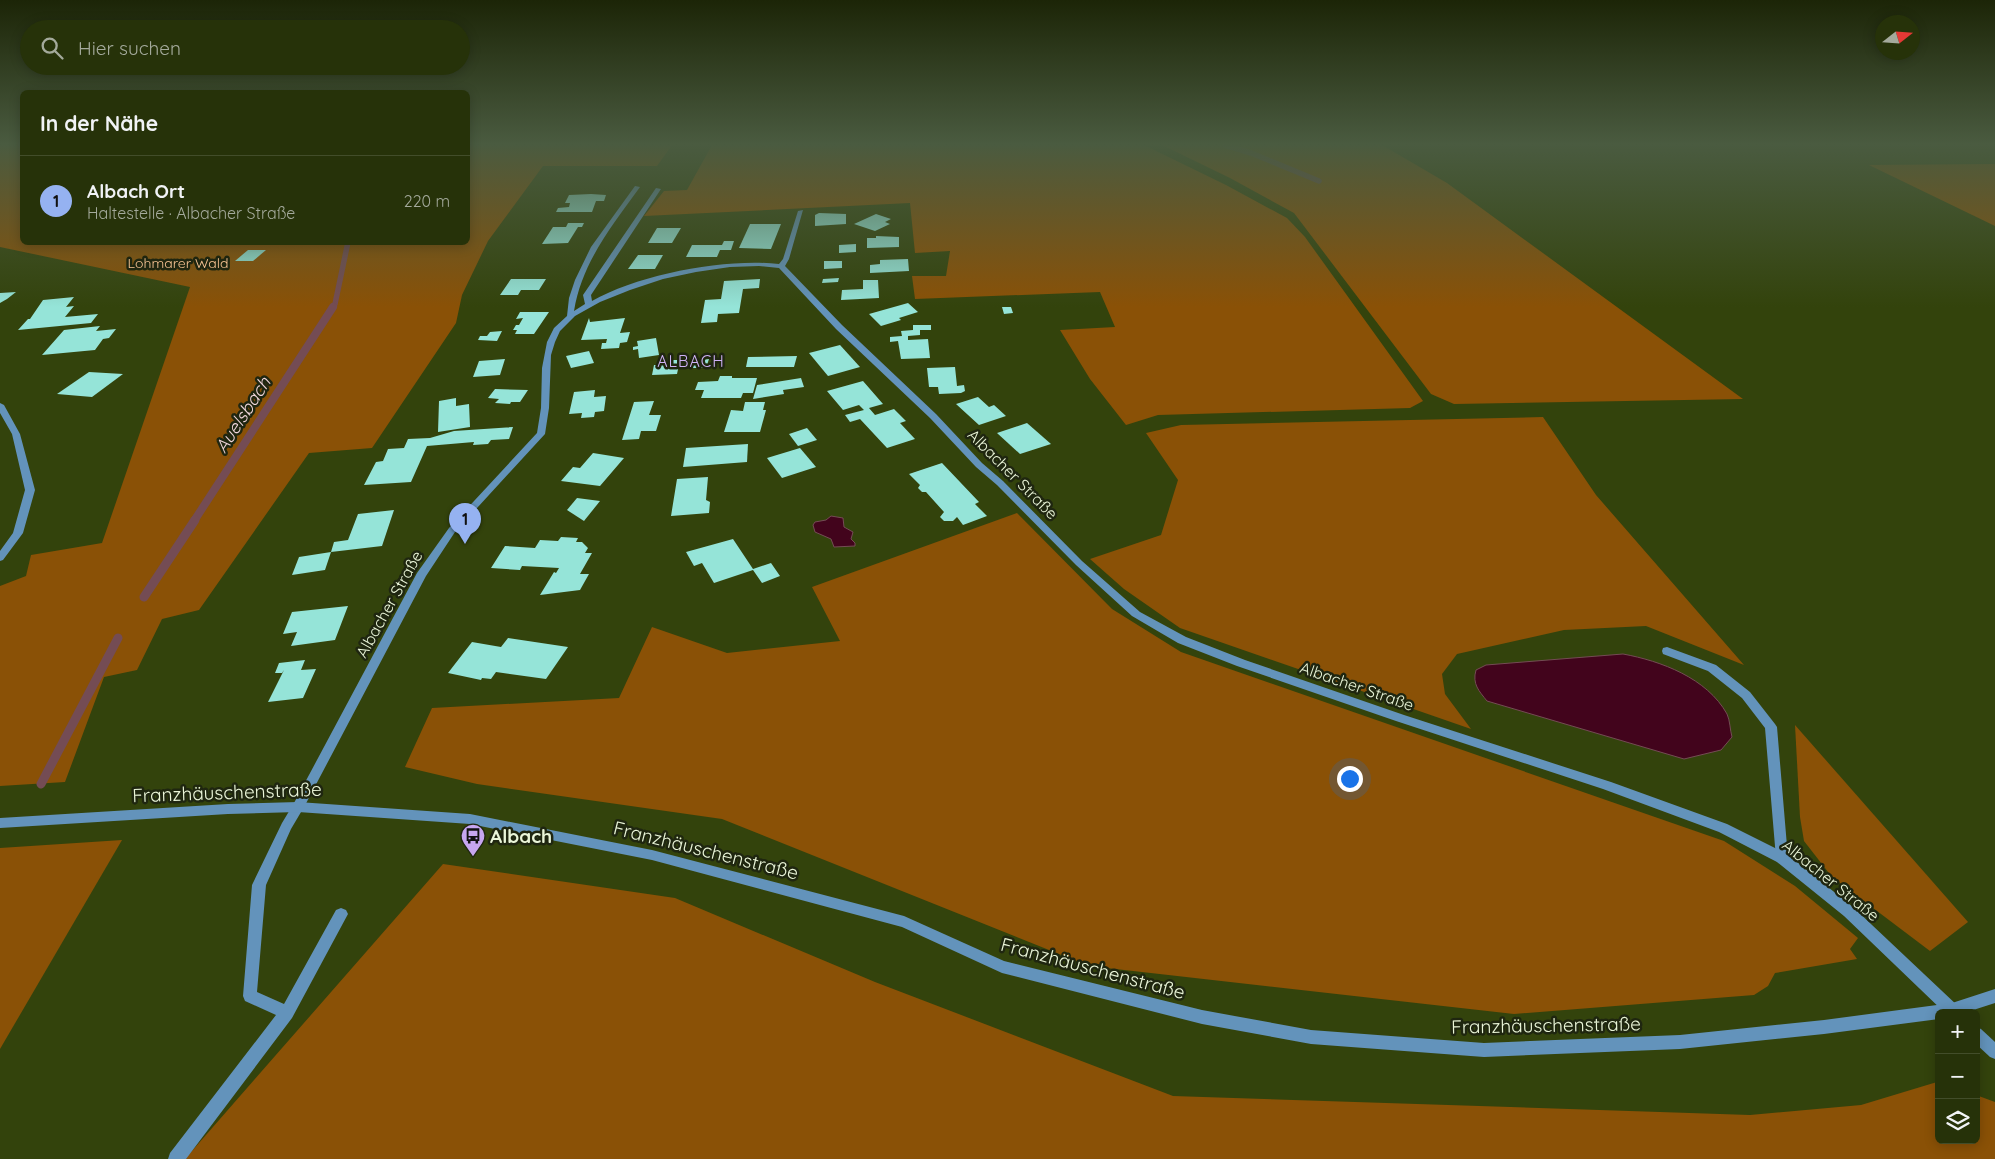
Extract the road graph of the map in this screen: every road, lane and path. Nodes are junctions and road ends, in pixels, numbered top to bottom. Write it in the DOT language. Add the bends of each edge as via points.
graph roads {
  1 [pos="628,199"];
  2 [pos="651,199"];
  3 [pos="801,211"];
  4 [pos="781,266"];
  5 [pos="589,305"];
  6 [pos="570,316"];
  7 [pos="0,405"];
  8 [pos="0,558"];
  9 [pos="1667,651"];
  10 [pos="298,807"];
  11 [pos="0,823"];
  12 [pos="1782,858"];
  13 [pos="341,914"];
  14 [pos="1995,996"];
  15 [pos="1950,1009"];
  16 [pos="1961,1009"];
  17 [pos="287,1013"];
  18 [pos="1935,1014"];
  19 [pos="1980,1038"];
  20 [pos="1995,1052"];
  21 [pos="176,1159"];
  1 -- 6 [label="street" via="596,242 571,297"];
  2 -- 5 [label="street" via="587,295"];
  3 -- 4 [label="street"];
  4 -- 5 [label="street, Albacher Straße" via="744,263 664,276"];
  4 -- 12 [label="street, Albacher Straße" via="839,328 933,416 1079,564 1136,614 1182,640 1241,663 1607,786 1723,828"];
  5 -- 6 [label="street, Albacher Straße"];
  6 -- 10 [label="street, Albacher Straße" via="557,330 545,363 546,421 541,434 452,530 421,575"];
  7 -- 8 [label="street" via="16,434 30,490 18,533"];
  9 -- 12 [label="street" via="1712,668 1746,695 1771,727"];
  10 -- 11 [label="street, Franzhäuschenstraße" via="228,808"];
  10 -- 17 [label="street, Albacher Straße" via="259,885 250,996"];
  10 -- 18 [label="street, Franzhäuschenstraße" via="470,819 652,855 904,922 1002,967 1202,1017 1311,1037 1484,1050 1651,1043 1824,1028"];
  12 -- 15 [label="street, Albacher Straße" via="1849,912"];
  13 -- 17 [label="street"];
  14 -- 16 [label="street, Franzhäuschenstraße"];
  17 -- 21 [label="street"];
  19 -- 20 [label="street"];
}
